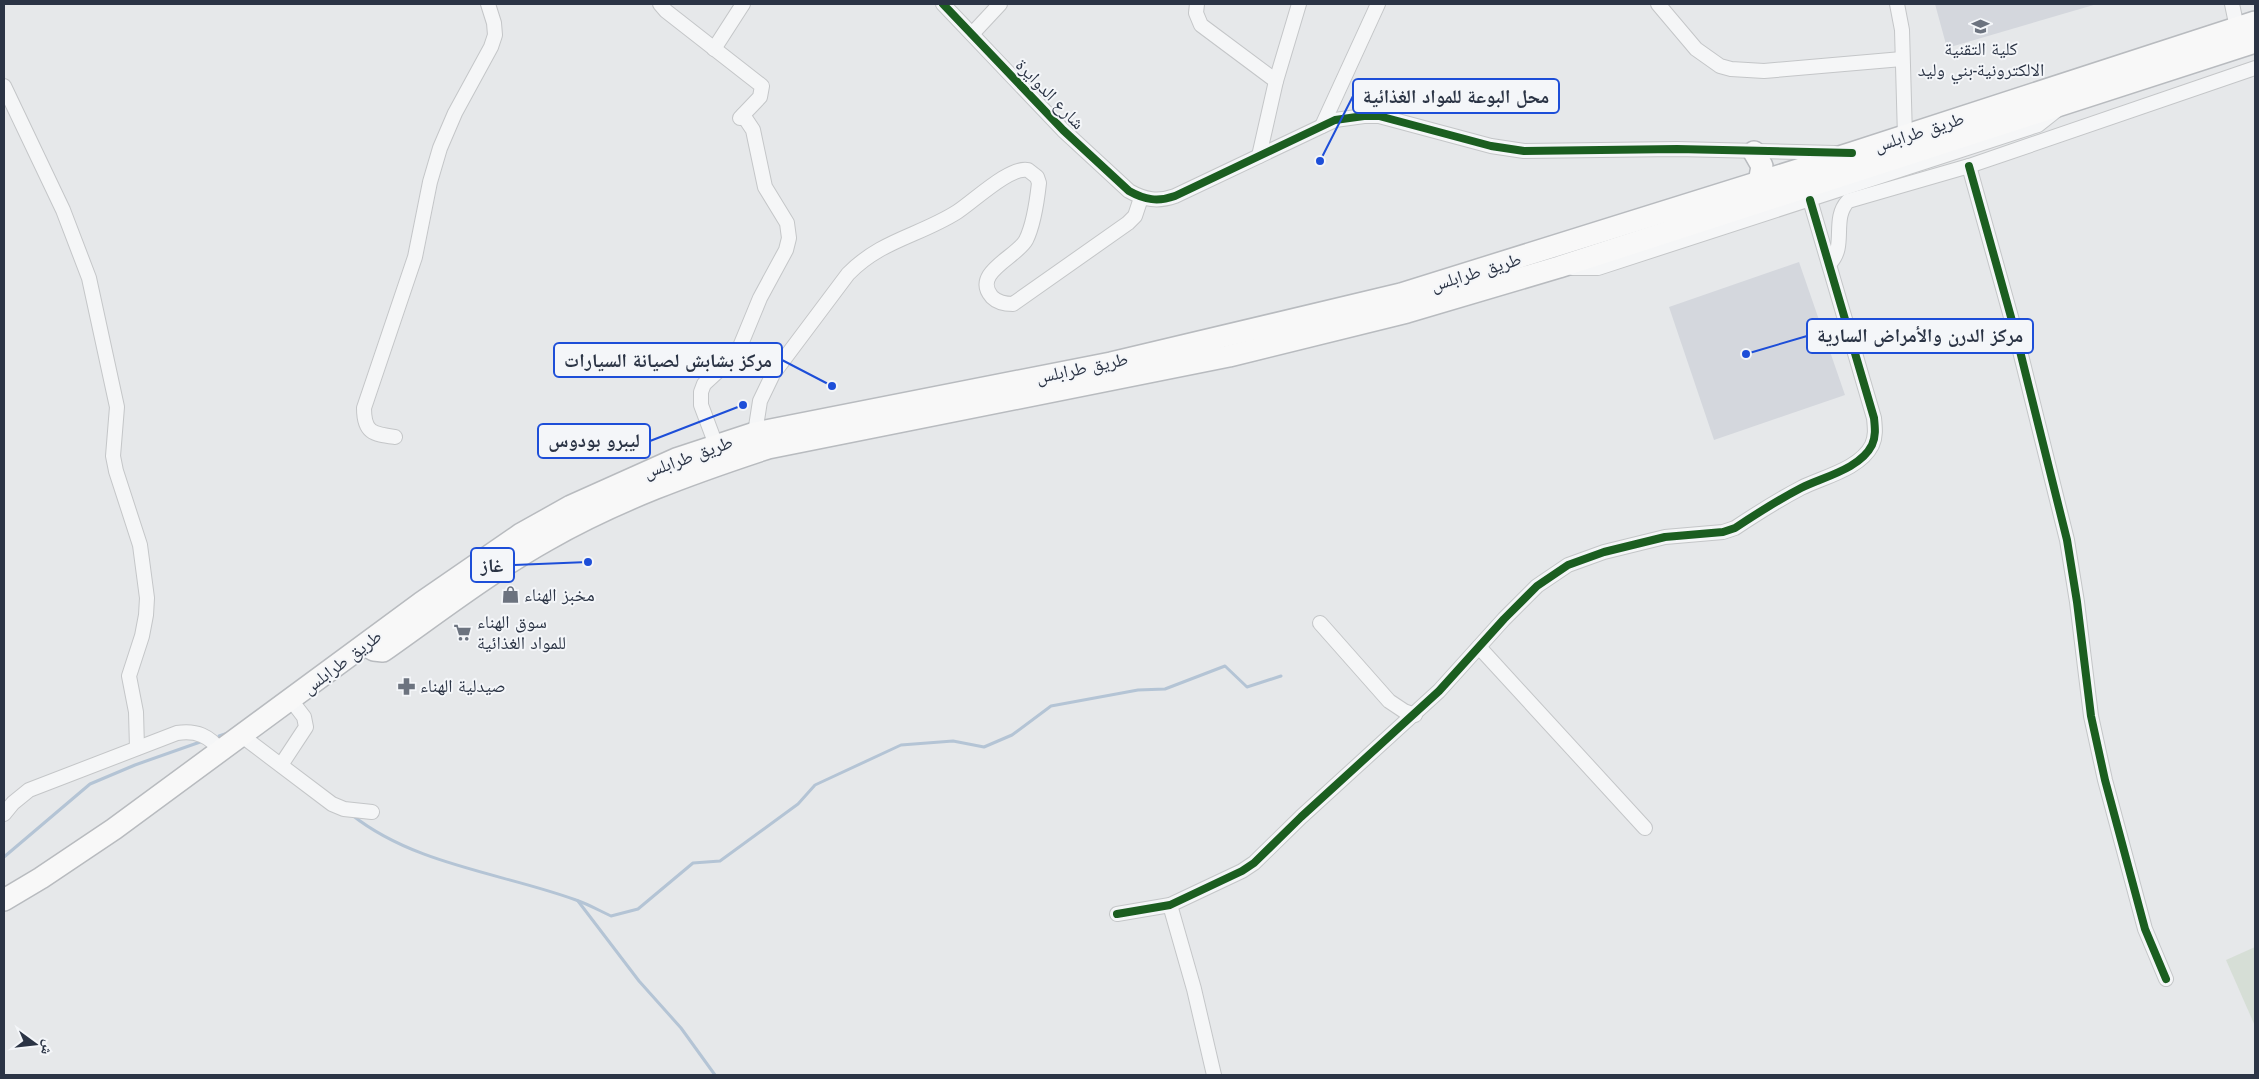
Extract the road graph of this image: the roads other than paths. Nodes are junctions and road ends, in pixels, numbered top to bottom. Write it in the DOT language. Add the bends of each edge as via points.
graph roads {
  1 [pos="488,4"];
  2 [pos="660,4"];
  3 [pos="743,4"];
  4 [pos="943,4"];
  5 [pos="1000,4"];
  6 [pos="1197,4"];
  7 [pos="1378,4"];
  8 [pos="1658,4"];
  9 [pos="1897,4"];
  10 [pos="2232,4"];
  11 [pos="1297,5"];
  12 [pos="2246,25"];
  13 [pos="972,34"];
  14 [pos="2255,42"];
  15 [pos="714,49"];
  16 [pos="1902,59"];
  17 [pos="2255,68"];
  18 [pos="1276,81"];
  19 [pos="4,86"];
  20 [pos="2060,104"];
  21 [pos="1322,126"];
  22 [pos="1905,137"];
  23 [pos="1754,152"];
  24 [pos="1852,154"];
  25 [pos="1259,156"];
  26 [pos="1969,166"];
  27 [pos="1759,183"];
  28 [pos="1141,198"];
  29 [pos="1810,200"];
  30 [pos="1830,263"];
  31 [pos="1558,267"];
  32 [pos="755,433"];
  33 [pos="395,437"];
  34 [pos="716,445"];
  35 [pos="1320,623"];
  36 [pos="365,645"];
  37 [pos="1479,647"];
  38 [pos="290,700"];
  39 [pos="1415,715"];
  40 [pos="242,736"];
  41 [pos="137,748"];
  42 [pos="221,751"];
  43 [pos="281,765"];
  44 [pos="372,812"];
  45 [pos="4,814"];
  46 [pos="1645,828"];
  47 [pos="4,900"];
  48 [pos="1170,905"];
  49 [pos="1117,914"];
  50 [pos="2166,979"];
  51 [pos="1214,1075"];
  1 -- 33 [label="street" via="494,29 491,47 440,148 415,257 364,408 370,431"];
  2 -- 15 [label="street"];
  3 -- 15 [label="street"];
  4 -- 13 [label="street, شارع الدوايرة"];
  5 -- 13 [label="street"];
  6 -- 18 [label="street" via="1196,13 1201,25"];
  7 -- 21 [label="street"];
  8 -- 16 [label="street" via="1696,50 1720,66 1731,69 1764,71"];
  9 -- 16 [label="street" via="1902,30"];
  10 -- 12 [label="street"];
  11 -- 18 [label="street"];
  12 -- 22 [label="highway, طريق طرابلس"];
  13 -- 28 [label="street, شارع الدوايرة" via="1063,130 1129,191"];
  14 -- 20 [label="highway"];
  15 -- 34 [label="street" via="762,86 760,97 742,116 752,126 766,188 787,223 789,238 739,349 702,388 701,405"];
  16 -- 22 [label="street"];
  17 -- 26 [label="street"];
  18 -- 25 [label="street"];
  19 -- 41 [label="street" via="63,210 89,278 117,407 113,456 140,545 147,598 142,636 129,676 136,712"];
  20 -- 29 [label="street" via="2053,115 2038,125"];
  20 -- 31 [label="highway"];
  21 -- 23 [label="street" via="1348,118 1379,116 1491,146 1524,151 1678,149"];
  21 -- 25 [label="street"];
  22 -- 24 [label="highway, طريق طرابلس"];
  23 -- 24 [label="street"];
  23 -- 27 [label="highway" via="1762,166"];
  24 -- 27 [label="highway, طريق طرابلس"];
  25 -- 28 [label="street" via="1175,196 1153,200"];
  26 -- 30 [label="street" via="1848,201 1840,214 1838,249"];
  26 -- 50 [label="street" via="2023,362 2067,540 2091,716 2105,780 2145,929"];
  27 -- 32 [label="highway, طريق طرابلس" via="1392,297 1111,363"];
  28 -- 32 [label="street" via="1128,223 1013,304 1000,303 987,287 996,267 1021,248 1028,236 1038,183 1028,170 1014,172 944,220 884,246 848,274 773,374 760,401"];
  29 -- 30 [label="street"];
  29 -- 31 [label="street" via="1598,268"];
  30 -- 37 [label="street" via="1874,418 1876,432 1872,446 1851,465 1800,488 1735,528 1665,538 1604,552 1568,565 1537,586"];
  31 -- 36 [label="highway" via="1407,312 1229,356 768,448 695,472 593,515 500,569 384,651"];
  32 -- 34 [label="highway, طريق طرابلس"];
  34 -- 36 [label="highway, طريق طرابلس" via="650,469 571,506 521,534"];
  35 -- 39 [label="street" via="1395,707"];
  36 -- 38 [label="highway, طريق طرابلس"];
  37 -- 39 [label="street"];
  37 -- 46 [label="street"];
  38 -- 40 [label="highway, طريق طرابلس"];
  38 -- 43 [label="street" via="304,717 306,727"];
  39 -- 48 [label="street" via="1254,862 1242,871"];
  40 -- 42 [label="highway, طريق طرابلس"];
  40 -- 43 [label="street"];
  41 -- 42 [label="street" via="188,731 212,740"];
  41 -- 45 [label="street" via="29,790"];
  42 -- 47 [label="highway, طريق طرابلس" via="114,829"];
  43 -- 44 [label="street" via="338,807"];
  48 -- 49 [label="street"];
  48 -- 51 [label="street"];
}
